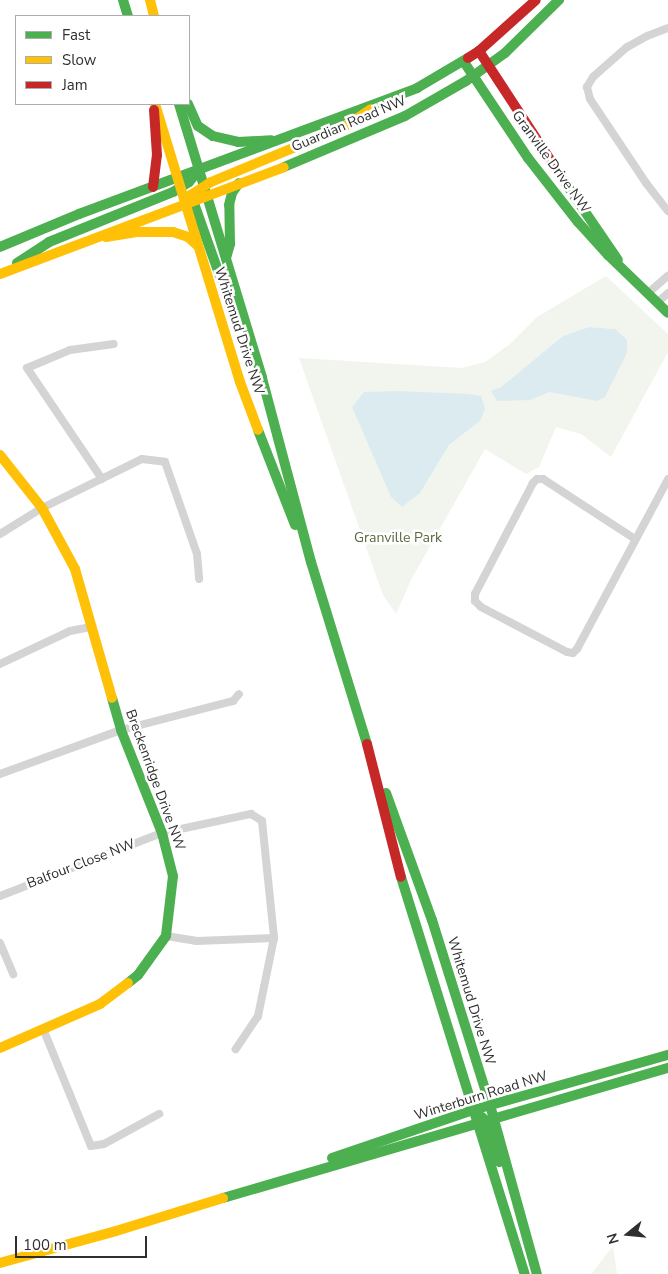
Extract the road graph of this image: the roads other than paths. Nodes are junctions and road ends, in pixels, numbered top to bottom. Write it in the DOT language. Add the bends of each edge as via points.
graph roads {
  1 [pos="123,0"];
  2 [pos="150,0"];
  3 [pos="536,0"];
  4 [pos="559,0"];
  5 [pos="128,15"];
  6 [pos="154,15"];
  7 [pos="668,28"];
  8 [pos="479,51"];
  9 [pos="464,62"];
  10 [pos="487,66"];
  11 [pos="473,76"];
  12 [pos="378,104"];
  13 [pos="155,105"];
  14 [pos="155,105"];
  15 [pos="179,105"];
  16 [pos="188,105"];
  17 [pos="285,138"];
  18 [pos="199,170"];
  19 [pos="239,183"];
  20 [pos="181,184"];
  21 [pos="153,187"];
  22 [pos="205,191"];
  23 [pos="190,199"];
  24 [pos="668,210"];
  25 [pos="90,239"];
  26 [pos="198,245"];
  27 [pos="0,247"];
  28 [pos="226,259"];
  29 [pos="625,271"];
  30 [pos="3,273"];
  31 [pos="668,276"];
  32 [pos="668,293"];
  33 [pos="647,294"];
  34 [pos="657,303"];
  35 [pos="668,313"];
  36 [pos="114,344"];
  37 [pos="252,345"];
  38 [pos="0,455"];
  39 [pos="102,479"];
  40 [pos="668,479"];
  41 [pos="42,508"];
  42 [pos="0,534"];
  43 [pos="635,539"];
  44 [pos="311,562"];
  45 [pos="199,579"];
  46 [pos="91,627"];
  47 [pos="0,664"];
  48 [pos="239,694"];
  49 [pos="121,730"];
  50 [pos="366,741"];
  51 [pos="0,774"];
  52 [pos="162,833"];
  53 [pos="0,896"];
  54 [pos="166,936"];
  55 [pos="274,938"];
  56 [pos="0,943"];
  57 [pos="13,974"];
  58 [pos="44,1031"];
  59 [pos="0,1048"];
  60 [pos="236,1049"];
  61 [pos="668,1055"];
  62 [pos="668,1068"];
  63 [pos="490,1105"];
  64 [pos="473,1110"];
  65 [pos="159,1114"];
  66 [pos="485,1121"];
  67 [pos="305,1172"];
  68 [pos="0,1263"];
  69 [pos="537,1273"];
  70 [pos="525,1274"];
  1 -- 5 [label="main road"];
  2 -- 6 [label="main road"];
  3 -- 8 [label="main road, Guardian Road NW"];
  4 -- 10 [label="main road, Guardian Road NW" via="528,33"];
  7 -- 24 [label="street" via="627,47 593,77 587,87 590,99"];
  8 -- 9 [label="main road, Guardian Road NW"];
  8 -- 10 [label="main road, Granville Drive NW"];
  9 -- 11 [label="main road, Granville Drive NW"];
  9 -- 12 [label="main road, Guardian Road NW" via="417,88"];
  10 -- 11 [label="main road, Guardian Road NW"];
  10 -- 29 [label="main road, Granville Drive NW"];
  11 -- 19 [label="main road, Guardian Road NW" via="425,106 378,129"];
  11 -- 29 [label="main road, Granville Drive NW" via="564,206"];
  12 -- 17 [label="main road, Guardian Road NW"];
  12 -- 22 [label="main road" via="346,126"];
  13 -- 20 [label="main road, Whitemud Drive NW"];
  14 -- 21 [label="main road" via="157,155"];
  15 -- 18 [label="main road, Whitemud Drive NW"];
  16 -- 17 [label="main road" via="198,126 212,136 238,142"];
  17 -- 18 [label="main road, Guardian Road NW"];
  18 -- 20 [label="main road, Guardian Road NW"];
  18 -- 22 [label="main road, Whitemud Drive NW"];
  19 -- 22 [label="main road, Guardian Road NW"];
  19 -- 28 [label="main road" via="229,206 230,244"];
  20 -- 21 [label="main road"];
  20 -- 23 [label="main road, Whitemud Drive NW"];
  20 -- 30 [label="main road" via="38,248"];
  21 -- 27 [label="main road"];
  22 -- 23 [label="main road"];
  22 -- 28 [label="main road, Whitemud Drive NW"];
  23 -- 25 [label="main road"];
  23 -- 26 [label="main road, Whitemud Drive NW"];
  23 -- 37 [label="main road" via="229,302"];
  25 -- 26 [label="main road" via="137,232 173,232"];
  25 -- 30 [label="main road"];
  26 -- 44 [label="main road, Whitemud Drive NW" via="240,382"];
  28 -- 37 [label="main road, Whitemud Drive NW"];
  29 -- 33 [label="main road, Granville Drive NW"];
  31 -- 33 [label="street"];
  32 -- 34 [label="street"];
  33 -- 34 [label="main road, Granville Drive NW"];
  34 -- 35 [label="main road, Granville Drive NW"];
  36 -- 39 [label="street" via="70,350 27,368"];
  37 -- 44 [label="main road, Whitemud Drive NW"];
  38 -- 41 [label="main road, Breckenridge Drive NW"];
  39 -- 41 [label="street"];
  39 -- 45 [label="street" via="142,459 165,462 197,554"];
  40 -- 43 [label="street"];
  41 -- 42 [label="street"];
  41 -- 46 [label="main road, Breckenridge Drive NW" via="75,569"];
  43 -- 43 [label="street" via="573,653 481,607 476,601 475,594 537,479 543,479"];
  44 -- 50 [label="main road, Whitemud Drive NW"];
  46 -- 47 [label="street" via="70,631"];
  46 -- 49 [label="main road, Breckenridge Drive NW"];
  48 -- 49 [label="street" via="232,701"];
  49 -- 51 [label="street"];
  49 -- 52 [label="main road, Breckenridge Drive NW"];
  50 -- 63 [label="main road, Whitemud Drive NW" via="432,920"];
  50 -- 64 [label="main road, Whitemud Drive NW" via="409,907"];
  52 -- 53 [label="street, Balfour Close NW"];
  52 -- 54 [label="main road, Breckenridge Drive NW" via="173,876"];
  52 -- 55 [label="street, Balfour Close NW" via="251,814 262,821"];
  54 -- 55 [label="street" via="196,941"];
  54 -- 58 [label="main road, Breckenridge Drive NW" via="138,976 100,1004"];
  55 -- 60 [label="street" via="258,1016"];
  56 -- 57 [label="street"];
  58 -- 59 [label="main road, Breckenridge Drive NW"];
  58 -- 65 [label="street" via="91,1146 104,1144"];
  61 -- 63 [label="main road, Winterburn Road NW"];
  62 -- 66 [label="main road, Winterburn Road NW"];
  63 -- 64 [label="main road, Winterburn Road NW"];
  63 -- 66 [label="main road, Whitemud Drive NW"];
  64 -- 66 [label="main road"];
  64 -- 67 [label="main road, Winterburn Road NW" via="334,1158"];
  66 -- 67 [label="main road, Winterburn Road NW"];
  66 -- 69 [label="main road, Whitemud Drive NW"];
  66 -- 70 [label="main road, Whitemud Drive NW"];
  67 -- 68 [label="main road, Winterburn Road NW" via="116,1231"];
}
